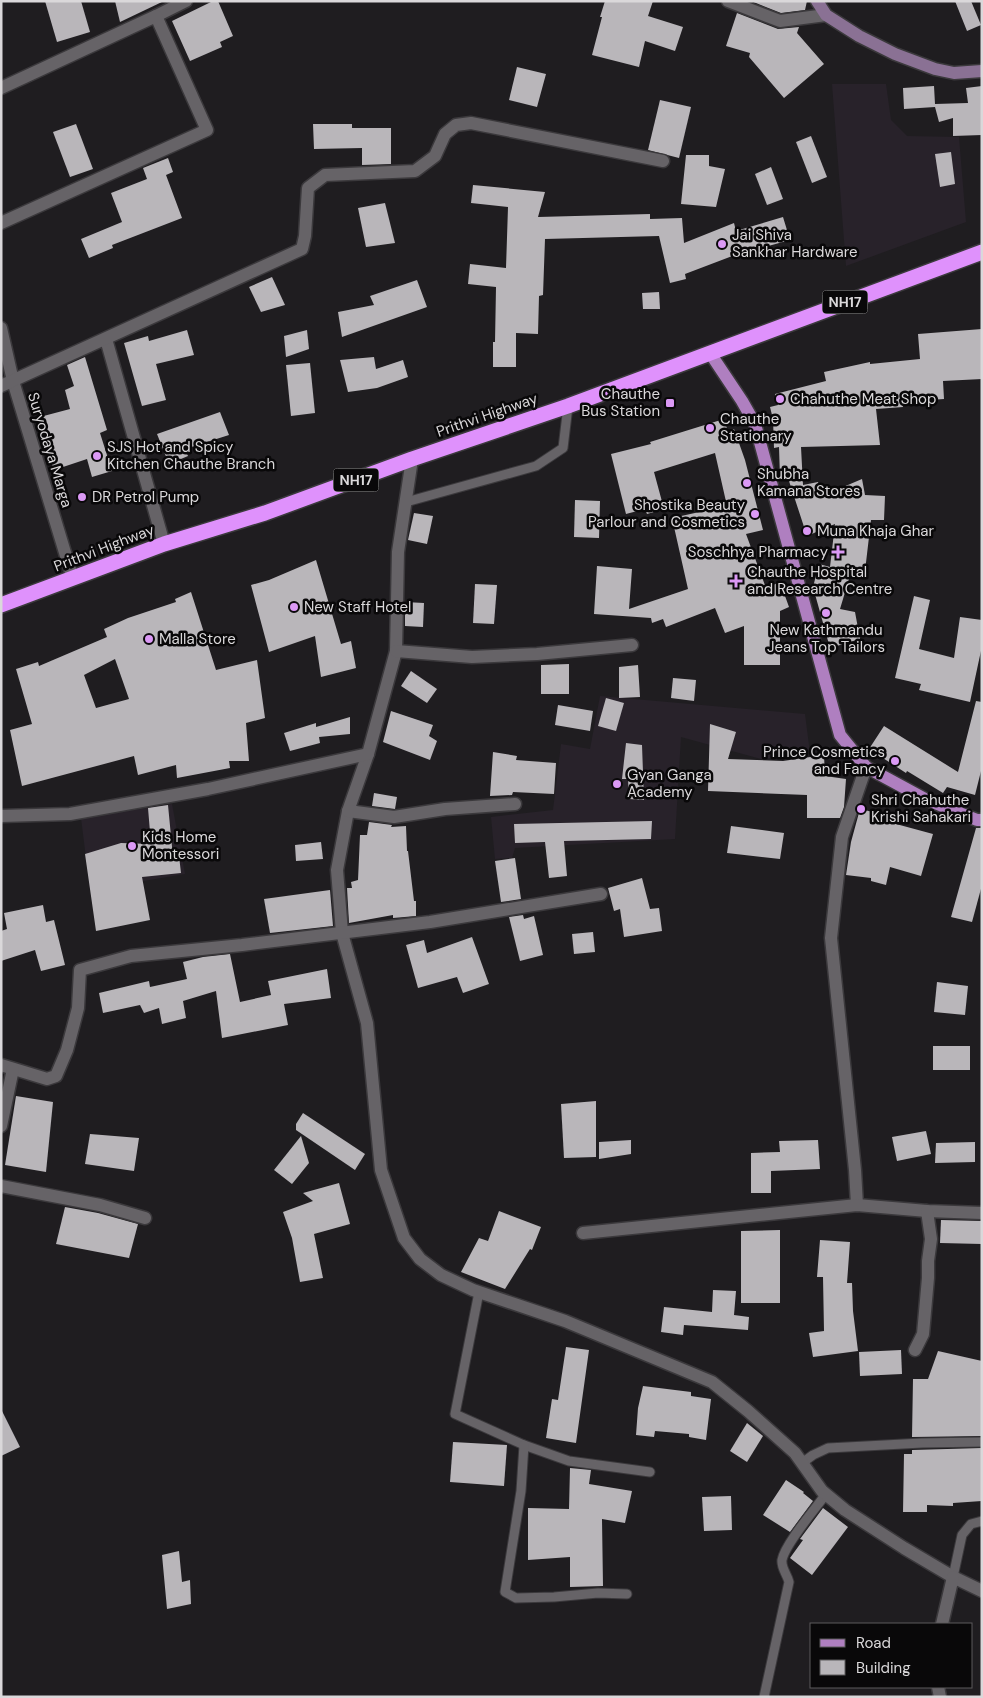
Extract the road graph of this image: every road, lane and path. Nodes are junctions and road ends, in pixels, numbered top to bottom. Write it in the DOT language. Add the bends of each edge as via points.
graph roads {
  1 [pos="186,1"];
  2 [pos="728,1"];
  3 [pos="817,1"];
  4 [pos="826,15"];
  5 [pos="156,16"];
  6 [pos="982,71"];
  7 [pos="1,88"];
  8 [pos="663,161"];
  9 [pos="1,223"];
  10 [pos="982,252"];
  11 [pos="1,328"];
  12 [pos="106,339"];
  13 [pos="710,353"];
  14 [pos="7,383"];
  15 [pos="568,406"];
  16 [pos="412,459"];
  17 [pos="406,502"];
  18 [pos="164,544"];
  19 [pos="73,579"];
  20 [pos="1,605"];
  21 [pos="632,645"];
  22 [pos="396,650"];
  23 [pos="368,754"];
  24 [pos="866,768"];
  25 [pos="514,804"];
  26 [pos="348,811"];
  27 [pos="1,816"];
  28 [pos="982,820"];
  29 [pos="601,894"];
  30 [pos="342,933"];
  31 [pos="7,1067"];
  32 [pos="1,1126"];
  33 [pos="1,1186"];
  34 [pos="857,1205"];
  35 [pos="928,1211"];
  36 [pos="982,1213"];
  37 [pos="145,1218"];
  38 [pos="583,1234"];
  39 [pos="479,1292"];
  40 [pos="916,1350"];
  41 [pos="982,1442"];
  42 [pos="524,1445"];
  43 [pos="802,1463"];
  44 [pos="650,1472"];
  45 [pos="826,1494"];
  46 [pos="982,1521"];
  47 [pos="953,1577"];
  48 [pos="982,1591"];
  49 [pos="627,1594"];
  50 [pos="942,1623"];
  51 [pos="764,1697"];
  1 -- 5 [label="street"];
  2 -- 4 [label="street" via="780,21"];
  3 -- 4 [label="main road"];
  4 -- 6 [label="main road" via="859,36 927,66 954,73"];
  5 -- 7 [label="street"];
  5 -- 9 [label="street" via="207,130"];
  8 -- 12 [label="street" via="471,123 456,125 445,134 435,156 414,171 325,175 308,188 302,249"];
  10 -- 13 [label="highway, Prithvi Highway / NH17"];
  11 -- 14 [label="street, Suryodaya Marga"];
  12 -- 14 [label="street"];
  12 -- 18 [label="street"];
  13 -- 15 [label="highway, Prithvi Highway / NH17"];
  13 -- 24 [label="main road" via="755,424 840,736"];
  14 -- 19 [label="street, Suryodaya Marga"];
  15 -- 16 [label="highway, Prithvi Highway / NH17"];
  15 -- 17 [label="lane" via="563,448 536,466"];
  16 -- 17 [label="street"];
  16 -- 18 [label="highway, Prithvi Highway / NH17" via="265,513"];
  17 -- 22 [label="street" via="398,552"];
  18 -- 19 [label="highway, Prithvi Highway / NH17"];
  19 -- 20 [label="highway, Prithvi Highway / NH17"];
  21 -- 22 [label="street" via="472,657"];
  22 -- 23 [label="street"];
  23 -- 26 [label="street"];
  23 -- 27 [label="street" via="208,789 70,814"];
  24 -- 28 [label="main road" via="925,798"];
  24 -- 34 [label="street" via="842,837 831,938"];
  25 -- 26 [label="street" via="394,817"];
  26 -- 30 [label="street" via="338,870"];
  29 -- 30 [label="street"];
  30 -- 31 [label="street" via="130,956 80,970 78,1008 56,1076 47,1079"];
  30 -- 39 [label="street" via="367,1023 381,1170 404,1238 420,1259 441,1274"];
  31 -- 32 [label="street"];
  33 -- 37 [label="street" via="100,1205"];
  34 -- 35 [label="street"];
  34 -- 38 [label="street"];
  35 -- 36 [label="street"];
  35 -- 40 [label="street" via="931,1239 924,1334"];
  39 -- 42 [label="lane" via="455,1414"];
  39 -- 43 [label="street" via="565,1321 712,1382 795,1453"];
  41 -- 43 [label="lane" via="828,1448"];
  42 -- 44 [label="lane" via="569,1461"];
  42 -- 49 [label="lane" via="521,1491 505,1592 516,1598"];
  43 -- 45 [label="street"];
  45 -- 47 [label="street" via="845,1510"];
  45 -- 51 [label="lane" via="782,1560 789,1582"];
  46 -- 47 [label="lane" via="971,1524 962,1535"];
  47 -- 48 [label="street"];
  47 -- 50 [label="street"];
}
